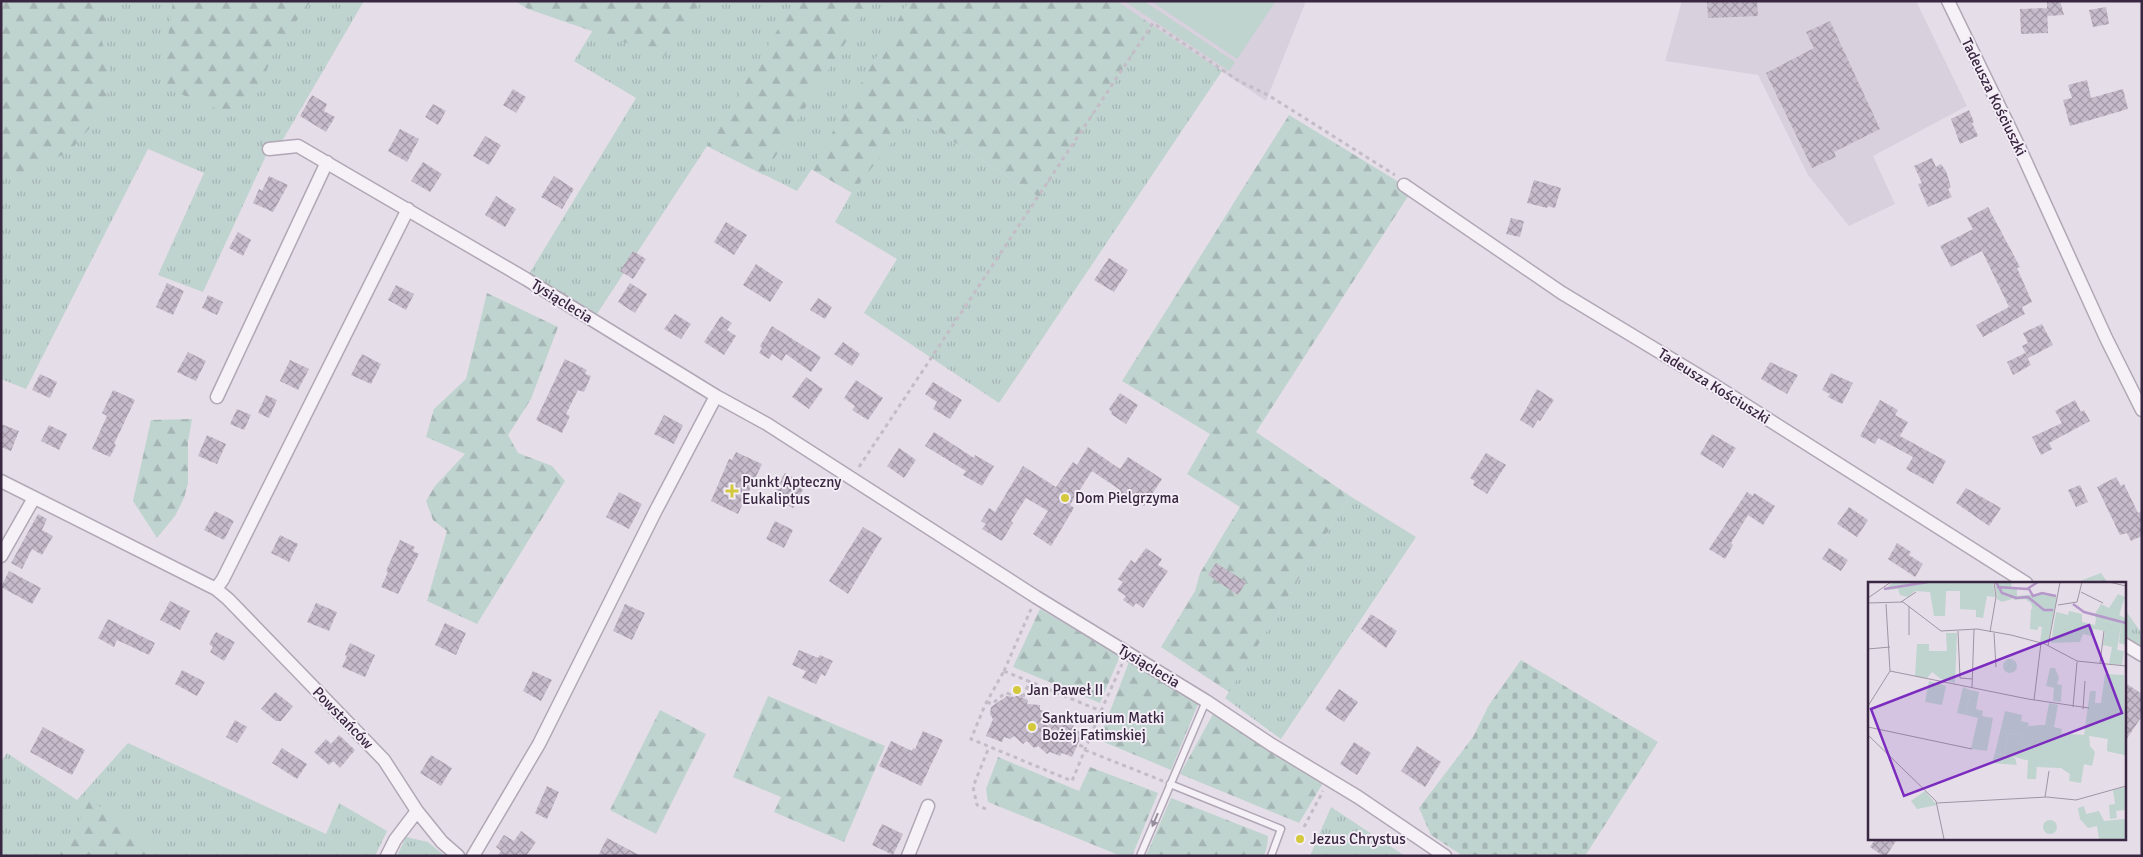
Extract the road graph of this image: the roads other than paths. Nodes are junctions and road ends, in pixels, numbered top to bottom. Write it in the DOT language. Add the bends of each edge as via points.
graph roads {
  1 [pos="1948,1"];
  2 [pos="269,149"];
  3 [pos="327,162"];
  4 [pos="1404,185"];
  5 [pos="408,209"];
  6 [pos="716,396"];
  7 [pos="217,397"];
  8 [pos="2142,410"];
  9 [pos="1,481"];
  10 [pos="34,498"];
  11 [pos="1,556"];
  12 [pos="2024,582"];
  13 [pos="216,588"];
  14 [pos="2126,645"];
  15 [pos="2142,655"];
  16 [pos="1206,701"];
  17 [pos="1170,784"];
  18 [pos="928,806"];
  19 [pos="416,811"];
  20 [pos="388,856"];
  21 [pos="458,856"];
  22 [pos="474,856"];
  23 [pos="908,856"];
  24 [pos="1140,856"];
  25 [pos="1271,856"];
  26 [pos="1445,856"];
  1 -- 8 [label="street, Tadeusza Kościuszki"];
  2 -- 3 [label="street, Tysiąclecia" via="298,146"];
  3 -- 5 [label="street, Tysiąclecia"];
  3 -- 7 [label="street"];
  4 -- 12 [label="street, Tadeusza Kościuszki" via="1562,293 1706,380"];
  5 -- 6 [label="street, Tysiąclecia"];
  5 -- 13 [label="street"];
  6 -- 16 [label="street, Tysiąclecia" via="767,424 1036,597"];
  6 -- 22 [label="street" via="539,744"];
  9 -- 10 [label="street, Powstańców"];
  10 -- 11 [label="street"];
  10 -- 13 [label="street, Powstańców"];
  13 -- 19 [label="street, Powstańców" via="384,760"];
  14 -- 15 [label="street"];
  16 -- 17 [label="lane"];
  16 -- 26 [label="street, Tysiąclecia"];
  17 -- 24 [label="lane, one-way"];
  17 -- 25 [label="lane" via="1281,828"];
  18 -- 23 [label="street"];
  19 -- 20 [label="street" via="395,840"];
  19 -- 21 [label="street, Powstańców"];
}
